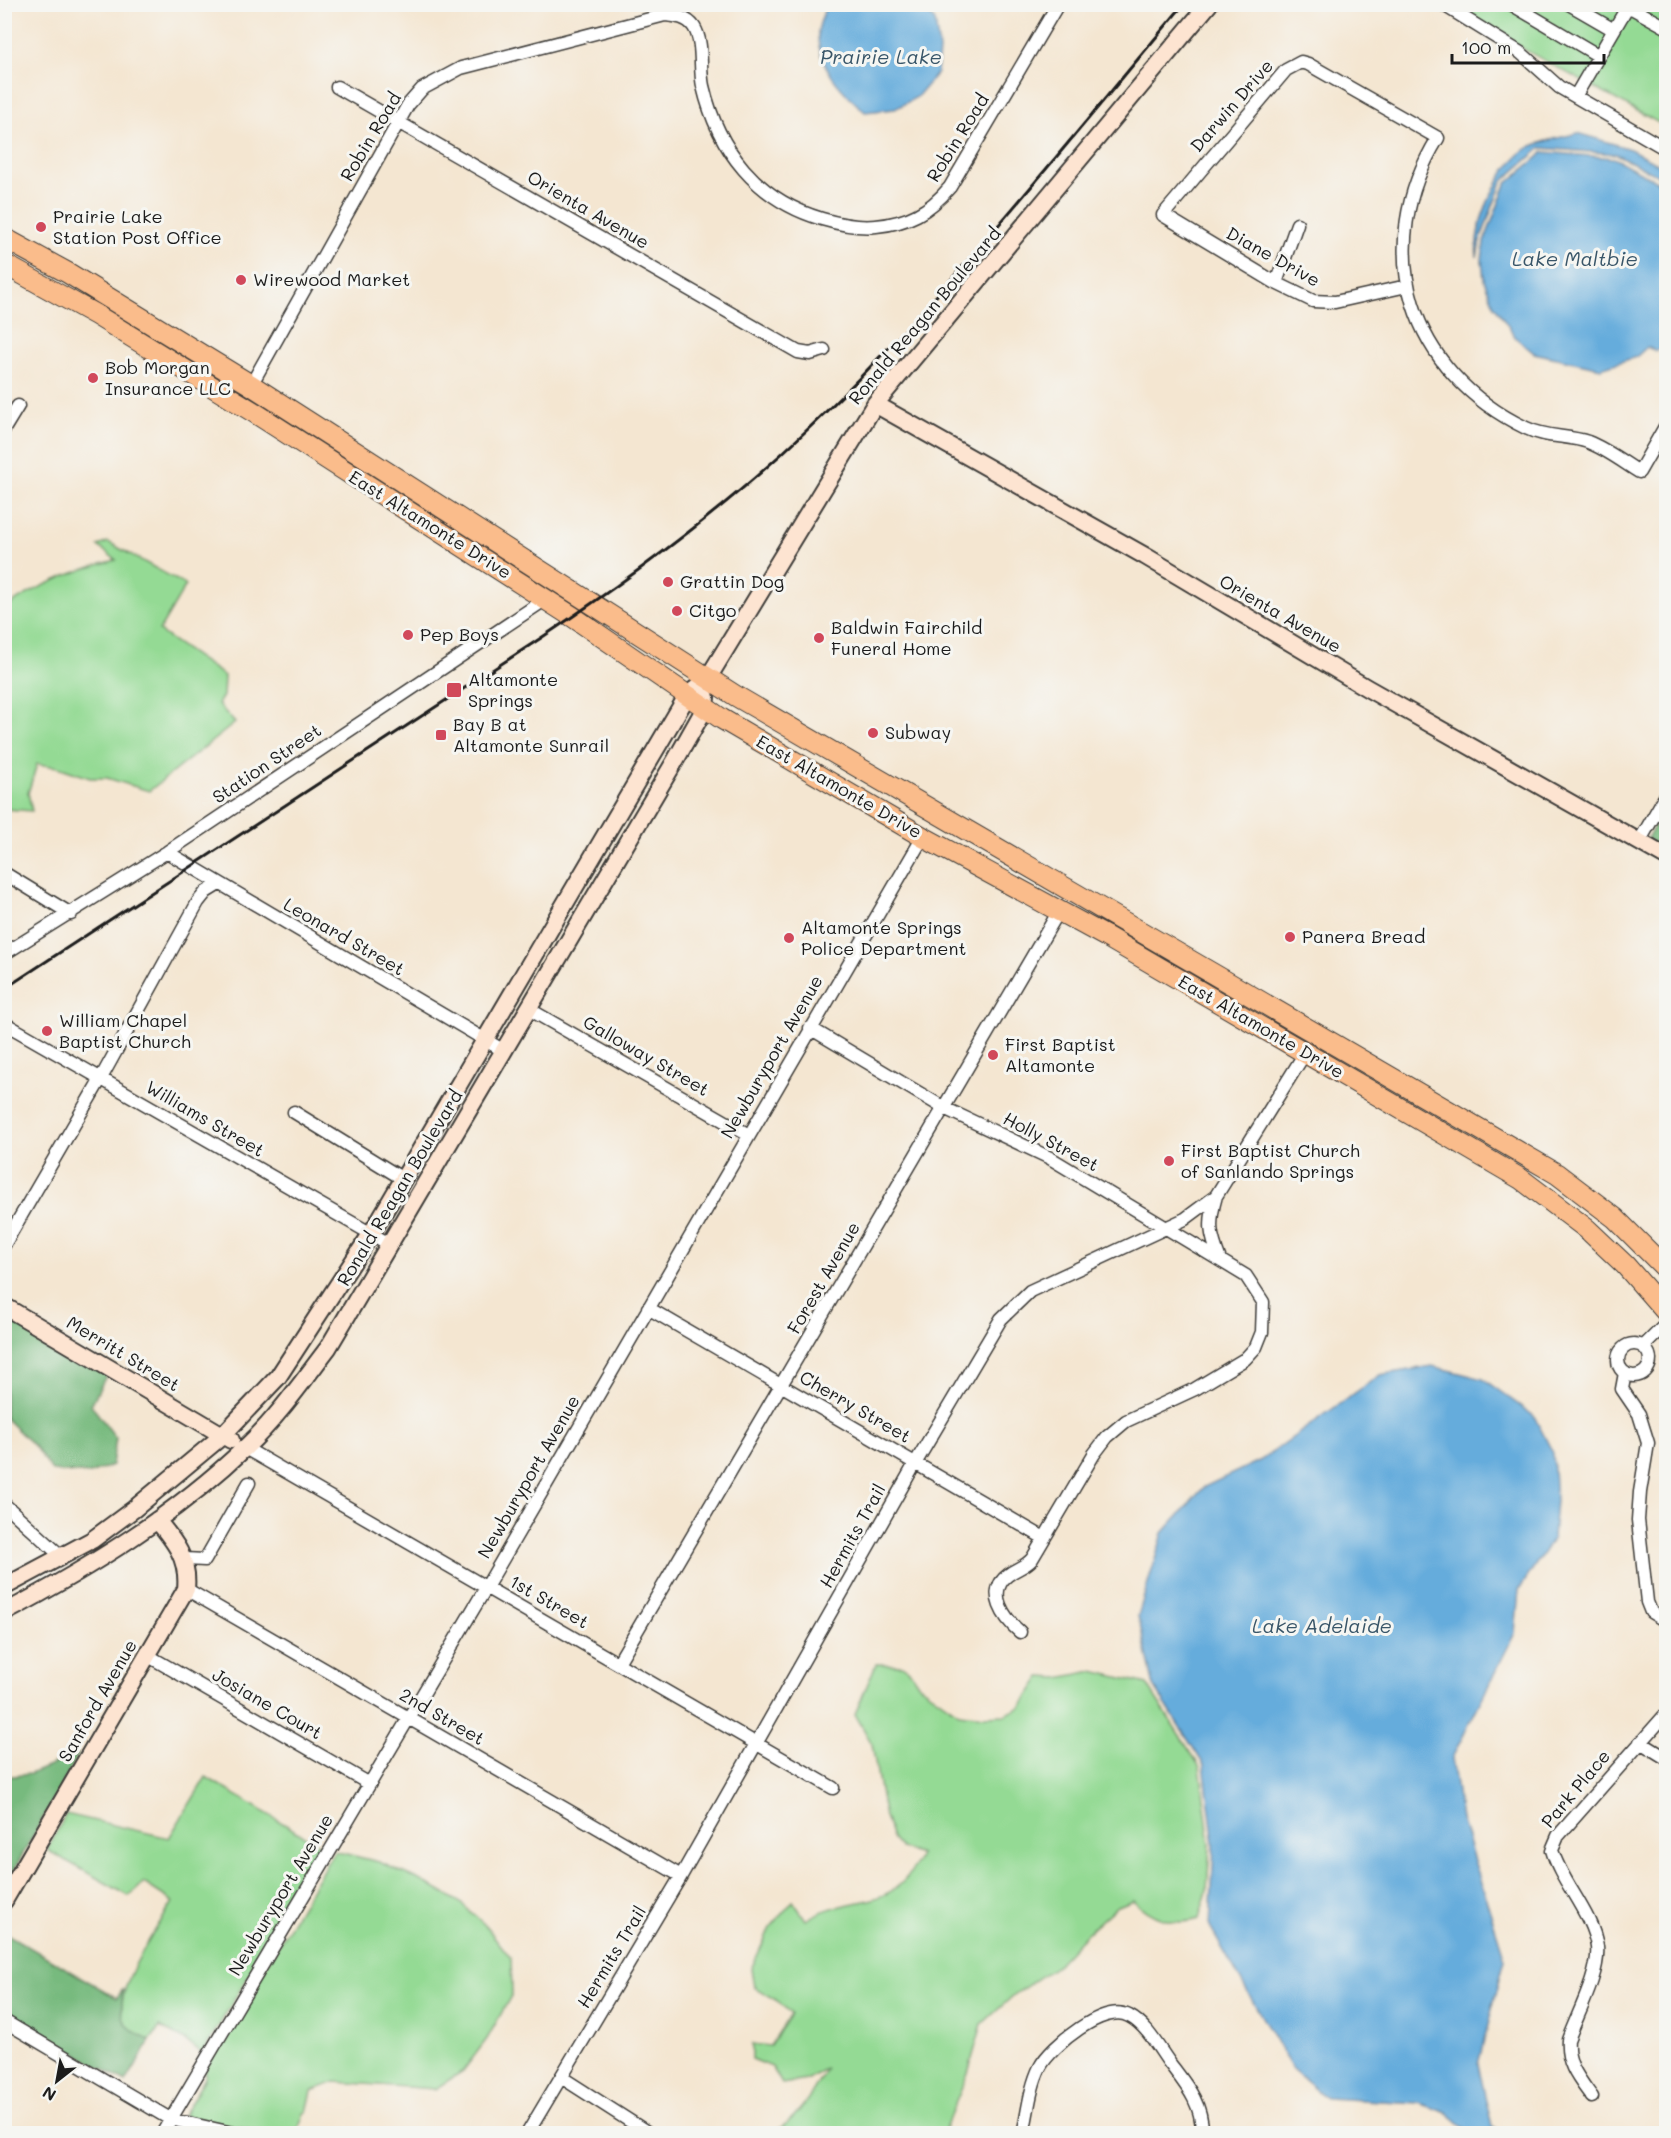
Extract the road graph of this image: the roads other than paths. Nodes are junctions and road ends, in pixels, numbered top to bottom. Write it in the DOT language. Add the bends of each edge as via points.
graph roads {
  1 [pos="1058,4"];
  2 [pos="1209,4"];
  3 [pos="1442,4"];
  4 [pos="1510,4"];
  5 [pos="1569,4"];
  6 [pos="1629,5"];
  7 [pos="1666,27"];
  8 [pos="1614,30"];
  9 [pos="1599,56"];
  10 [pos="337,87"];
  11 [pos="1576,95"];
  12 [pos="397,122"];
  13 [pos="1666,148"];
  14 [pos="1163,215"];
  15 [pos="1297,224"];
  16 [pos="4,238"];
  17 [pos="4,264"];
  18 [pos="1276,283"];
  19 [pos="1407,286"];
  20 [pos="107,297"];
  21 [pos="96,315"];
  22 [pos="824,350"];
  23 [pos="171,363"];
  24 [pos="251,385"];
  25 [pos="874,404"];
  26 [pos="242,405"];
  27 [pos="18,406"];
  28 [pos="1666,425"];
  29 [pos="4,429"];
  30 [pos="338,441"];
  31 [pos="433,501"];
  32 [pos="395,503"];
  33 [pos="475,527"];
  34 [pos="439,531"];
  35 [pos="546,599"];
  36 [pos="708,678"];
  37 [pos="687,696"];
  38 [pos="705,708"];
  39 [pos="1666,795"];
  40 [pos="958,825"];
  41 [pos="923,837"];
  42 [pos="1639,842"];
  43 [pos="167,852"];
  44 [pos="1666,857"];
  45 [pos="4,873"];
  46 [pos="219,884"];
  47 [pos="1059,911"];
  48 [pos="71,914"];
  49 [pos="1141,932"];
  50 [pos="1105,936"];
  51 [pos="4,954"];
  52 [pos="527,1008"];
  53 [pos="4,1023"];
  54 [pos="810,1028"];
  55 [pos="1319,1035"];
  56 [pos="483,1040"];
  57 [pos="1283,1040"];
  58 [pos="1339,1047"];
  59 [pos="504,1051"];
  60 [pos="1305,1053"];
  61 [pos="100,1080"];
  62 [pos="944,1108"];
  63 [pos="294,1112"];
  64 [pos="1472,1124"];
  65 [pos="747,1134"];
  66 [pos="1444,1134"];
  67 [pos="403,1179"];
  68 [pos="1216,1196"];
  69 [pos="1165,1228"];
  70 [pos="370,1234"];
  71 [pos="4,1245"];
  72 [pos="389,1245"];
  73 [pos="1220,1260"];
  74 [pos="1666,1269"];
  75 [pos="4,1306"];
  76 [pos="648,1308"];
  77 [pos="1666,1312"];
  78 [pos="1666,1324"];
  79 [pos="1643,1347"];
  80 [pos="1625,1373"];
  81 [pos="782,1386"];
  82 [pos="222,1436"];
  83 [pos="245,1448"];
  84 [pos="916,1462"];
  85 [pos="249,1483"];
  86 [pos="4,1504"];
  87 [pos="157,1520"];
  88 [pos="1044,1538"];
  89 [pos="60,1556"];
  90 [pos="185,1559"];
  91 [pos="487,1586"];
  92 [pos="4,1587"];
  93 [pos="186,1589"];
  94 [pos="4,1613"];
  95 [pos="1666,1621"];
  96 [pos="1020,1632"];
  97 [pos="147,1655"];
  98 [pos="618,1663"];
  99 [pos="1666,1714"];
  100 [pos="407,1718"];
  101 [pos="1640,1742"];
  102 [pos="757,1744"];
  103 [pos="1666,1758"];
  104 [pos="368,1784"];
  105 [pos="833,1788"];
  106 [pos="681,1876"];
  107 [pos="4,1901"];
  108 [pos="4,2022"];
  109 [pos="561,2077"];
  110 [pos="1592,2097"];
  111 [pos="170,2119"];
  112 [pos="162,2133"];
  113 [pos="237,2133"];
  114 [pos="527,2133"];
  115 [pos="650,2133"];
  116 [pos="1023,2133"];
  117 [pos="1202,2133"];
  1 -- 12 [label="street, Robin Road" via="951,187 919,216 898,224 837,223 801,212 773,197 746,174 725,146 711,117 694,28 678,16 665,15 461,68 422,90"];
  2 -- 25 [label="street, Ronald Reagan Boulevard"];
  3 -- 11 [label="street" via="1521,53 1559,87"];
  4 -- 9 [label="street"];
  5 -- 8 [label="street"];
  6 -- 7 [label="street"];
  6 -- 8 [label="street"];
  8 -- 9 [label="street"];
  9 -- 11 [label="street"];
  10 -- 12 [label="street, Orienta Avenue"];
  11 -- 13 [label="street"];
  12 -- 22 [label="street, Orienta Avenue" via="798,352"];
  12 -- 24 [label="street, Robin Road"];
  14 -- 18 [label="street, Diane Drive"];
  14 -- 19 [label="street, Darwin Drive" via="1286,70 1308,64 1438,138 1415,180 1409,204 1404,254"];
  15 -- 18 [label="street"];
  16 -- 20 [label="main road, East Altamonte Drive"];
  17 -- 21 [label="main road, East Altamonte Drive"];
  18 -- 19 [label="street, Diane Drive" via="1321,303"];
  19 -- 28 [label="street" via="1423,331 1449,369 1487,404 1526,429 1586,442 1639,472"];
  20 -- 21 [label="street"];
  20 -- 24 [label="main road, East Altamonte Drive"];
  21 -- 23 [label="main road, East Altamonte Drive"];
  23 -- 24 [label="main road" via="183,362 229,386"];
  23 -- 26 [label="main road, East Altamonte Drive"];
  24 -- 30 [label="main road, East Altamonte Drive"];
  25 -- 36 [label="street, Ronald Reagan Boulevard"];
  25 -- 42 [label="street, Orienta Avenue"];
  26 -- 30 [label="main road" via="268,410 318,441"];
  26 -- 32 [label="main road, East Altamonte Drive"];
  27 -- 29 [label="street"];
  30 -- 31 [label="main road, East Altamonte Drive"];
  31 -- 32 [label="main road"];
  31 -- 33 [label="main road, East Altamonte Drive"];
  32 -- 34 [label="main road, East Altamonte Drive"];
  33 -- 34 [label="main road"];
  33 -- 36 [label="main road, East Altamonte Drive"];
  34 -- 35 [label="main road, East Altamonte Drive"];
  35 -- 37 [label="main road, East Altamonte Drive"];
  35 -- 43 [label="street, Station Street"];
  36 -- 37 [label="street, Ronald Reagan Boulevard"];
  36 -- 38 [label="street, Ronald Reagan Boulevard"];
  36 -- 40 [label="main road, East Altamonte Drive"];
  37 -- 38 [label="main road, East Altamonte Drive"];
  37 -- 56 [label="street, Ronald Reagan Boulevard"];
  38 -- 41 [label="main road, East Altamonte Drive"];
  38 -- 52 [label="street, Ronald Reagan Boulevard"];
  39 -- 42 [label="street"];
  40 -- 41 [label="main road" via="941,826"];
  40 -- 49 [label="main road, East Altamonte Drive"];
  41 -- 47 [label="main road, East Altamonte Drive"];
  41 -- 54 [label="street, Newburyport Avenue"];
  42 -- 44 [label="street, Orienta Avenue"];
  43 -- 46 [label="street, Leonard Street"];
  43 -- 48 [label="street, Station Street"];
  45 -- 48 [label="street"];
  46 -- 56 [label="street, Leonard Street"];
  46 -- 61 [label="street" via="198,902"];
  47 -- 50 [label="main road, East Altamonte Drive"];
  47 -- 62 [label="street, Forest Avenue"];
  48 -- 51 [label="street, Station Street"];
  49 -- 50 [label="main road" via="1130,937"];
  49 -- 55 [label="main road, East Altamonte Drive"];
  50 -- 57 [label="main road, East Altamonte Drive"];
  52 -- 59 [label="street, Ronald Reagan Boulevard"];
  52 -- 65 [label="street, Galloway Street"];
  53 -- 61 [label="street, Williams Street"];
  54 -- 62 [label="street, Holly Street"];
  54 -- 65 [label="street, Newburyport Avenue"];
  55 -- 57 [label="main road" via="1299,1041"];
  55 -- 58 [label="main road, East Altamonte Drive"];
  56 -- 59 [label="street, Leonard Street"];
  56 -- 67 [label="street, Ronald Reagan Boulevard"];
  57 -- 60 [label="main road, East Altamonte Drive"];
  58 -- 60 [label="main road" via="1321,1047"];
  58 -- 64 [label="main road, East Altamonte Drive"];
  59 -- 72 [label="street, Ronald Reagan Boulevard"];
  60 -- 66 [label="main road, East Altamonte Drive"];
  60 -- 68 [label="street, Hermits Trail"];
  61 -- 70 [label="street, Williams Street"];
  61 -- 71 [label="street"];
  62 -- 69 [label="street, Holly Street" via="1050,1158"];
  62 -- 81 [label="street, Forest Avenue"];
  63 -- 67 [label="street"];
  64 -- 66 [label="main road" via="1462,1133"];
  64 -- 74 [label="main road, East Altamonte Drive" via="1593,1200"];
  65 -- 76 [label="street, Newburyport Avenue"];
  66 -- 77 [label="main road, East Altamonte Drive" via="1564,1209 1625,1265"];
  67 -- 70 [label="street, Ronald Reagan Boulevard"];
  68 -- 69 [label="street, Hermits Trail"];
  68 -- 73 [label="street" via="1209,1220"];
  69 -- 73 [label="street, Holly Street"];
  69 -- 84 [label="street, Hermits Trail" via="1030,1291 1012,1306"];
  70 -- 72 [label="street, Williams Street"];
  70 -- 82 [label="street, Ronald Reagan Boulevard" via="278,1377"];
  72 -- 83 [label="street, Ronald Reagan Boulevard" via="328,1348 285,1405"];
  73 -- 88 [label="street, Holly Street" via="1246,1276 1263,1302 1262,1332 1256,1347 1245,1359 1195,1389 1126,1422 1107,1437"];
  75 -- 82 [label="street, Merritt Street"];
  76 -- 81 [label="street, Cherry Street"];
  76 -- 91 [label="street, Newburyport Avenue"];
  78 -- 79 [label="street"];
  79 -- 80 [label="street" via="1631,1344 1621,1351 1619,1363"];
  79 -- 80 [label="street" via="1650,1357 1647,1369 1637,1375"];
  80 -- 95 [label="street" via="1622,1389 1639,1414 1648,1443 1638,1520 1647,1602 1651,1612"];
  81 -- 84 [label="street, Cherry Street"];
  81 -- 98 [label="street, Forest Avenue"];
  82 -- 83 [label="street, Merritt Street"];
  82 -- 89 [label="street, Ronald Reagan Boulevard" via="134,1509 92,1540"];
  83 -- 87 [label="street, Ronald Reagan Boulevard"];
  83 -- 91 [label="street, 1st Street"];
  84 -- 88 [label="street, Cherry Street"];
  84 -- 102 [label="street, Hermits Trail"];
  85 -- 90 [label="street" via="205,1560"];
  86 -- 89 [label="street"];
  87 -- 90 [label="street"];
  87 -- 94 [label="street, Ronald Reagan Boulevard" via="71,1578"];
  88 -- 96 [label="street" via="1024,1568 1002,1582 998,1595 1008,1622"];
  89 -- 92 [label="street, Ronald Reagan Boulevard"];
  90 -- 93 [label="street"];
  91 -- 98 [label="street, 1st Street"];
  91 -- 100 [label="street, Newburyport Avenue"];
  93 -- 97 [label="street, Sanford Avenue"];
  93 -- 100 [label="street, 2nd Street"];
  97 -- 104 [label="street, Josiane Court"];
  97 -- 107 [label="street, Sanford Avenue"];
  98 -- 102 [label="street, 1st Street"];
  99 -- 101 [label="street, Park Place"];
  100 -- 104 [label="street, Newburyport Avenue"];
  100 -- 106 [label="street, 2nd Street"];
  101 -- 103 [label="street"];
  101 -- 110 [label="street, Park Place" via="1558,1836 1552,1850 1597,1947 1567,2052 1578,2078"];
  102 -- 105 [label="street, 1st Street"];
  102 -- 106 [label="street, Hermits Trail"];
  104 -- 111 [label="street, Newburyport Avenue"];
  106 -- 109 [label="street, Hermits Trail"];
  108 -- 111 [label="street"];
  109 -- 114 [label="street, Hermits Trail"];
  109 -- 115 [label="street"];
  111 -- 112 [label="street, Newburyport Avenue"];
  111 -- 113 [label="street"];
  116 -- 117 [label="street" via="1041,2066 1091,2020 1117,2012 1140,2025 1189,2089 1199,2108"];
}
